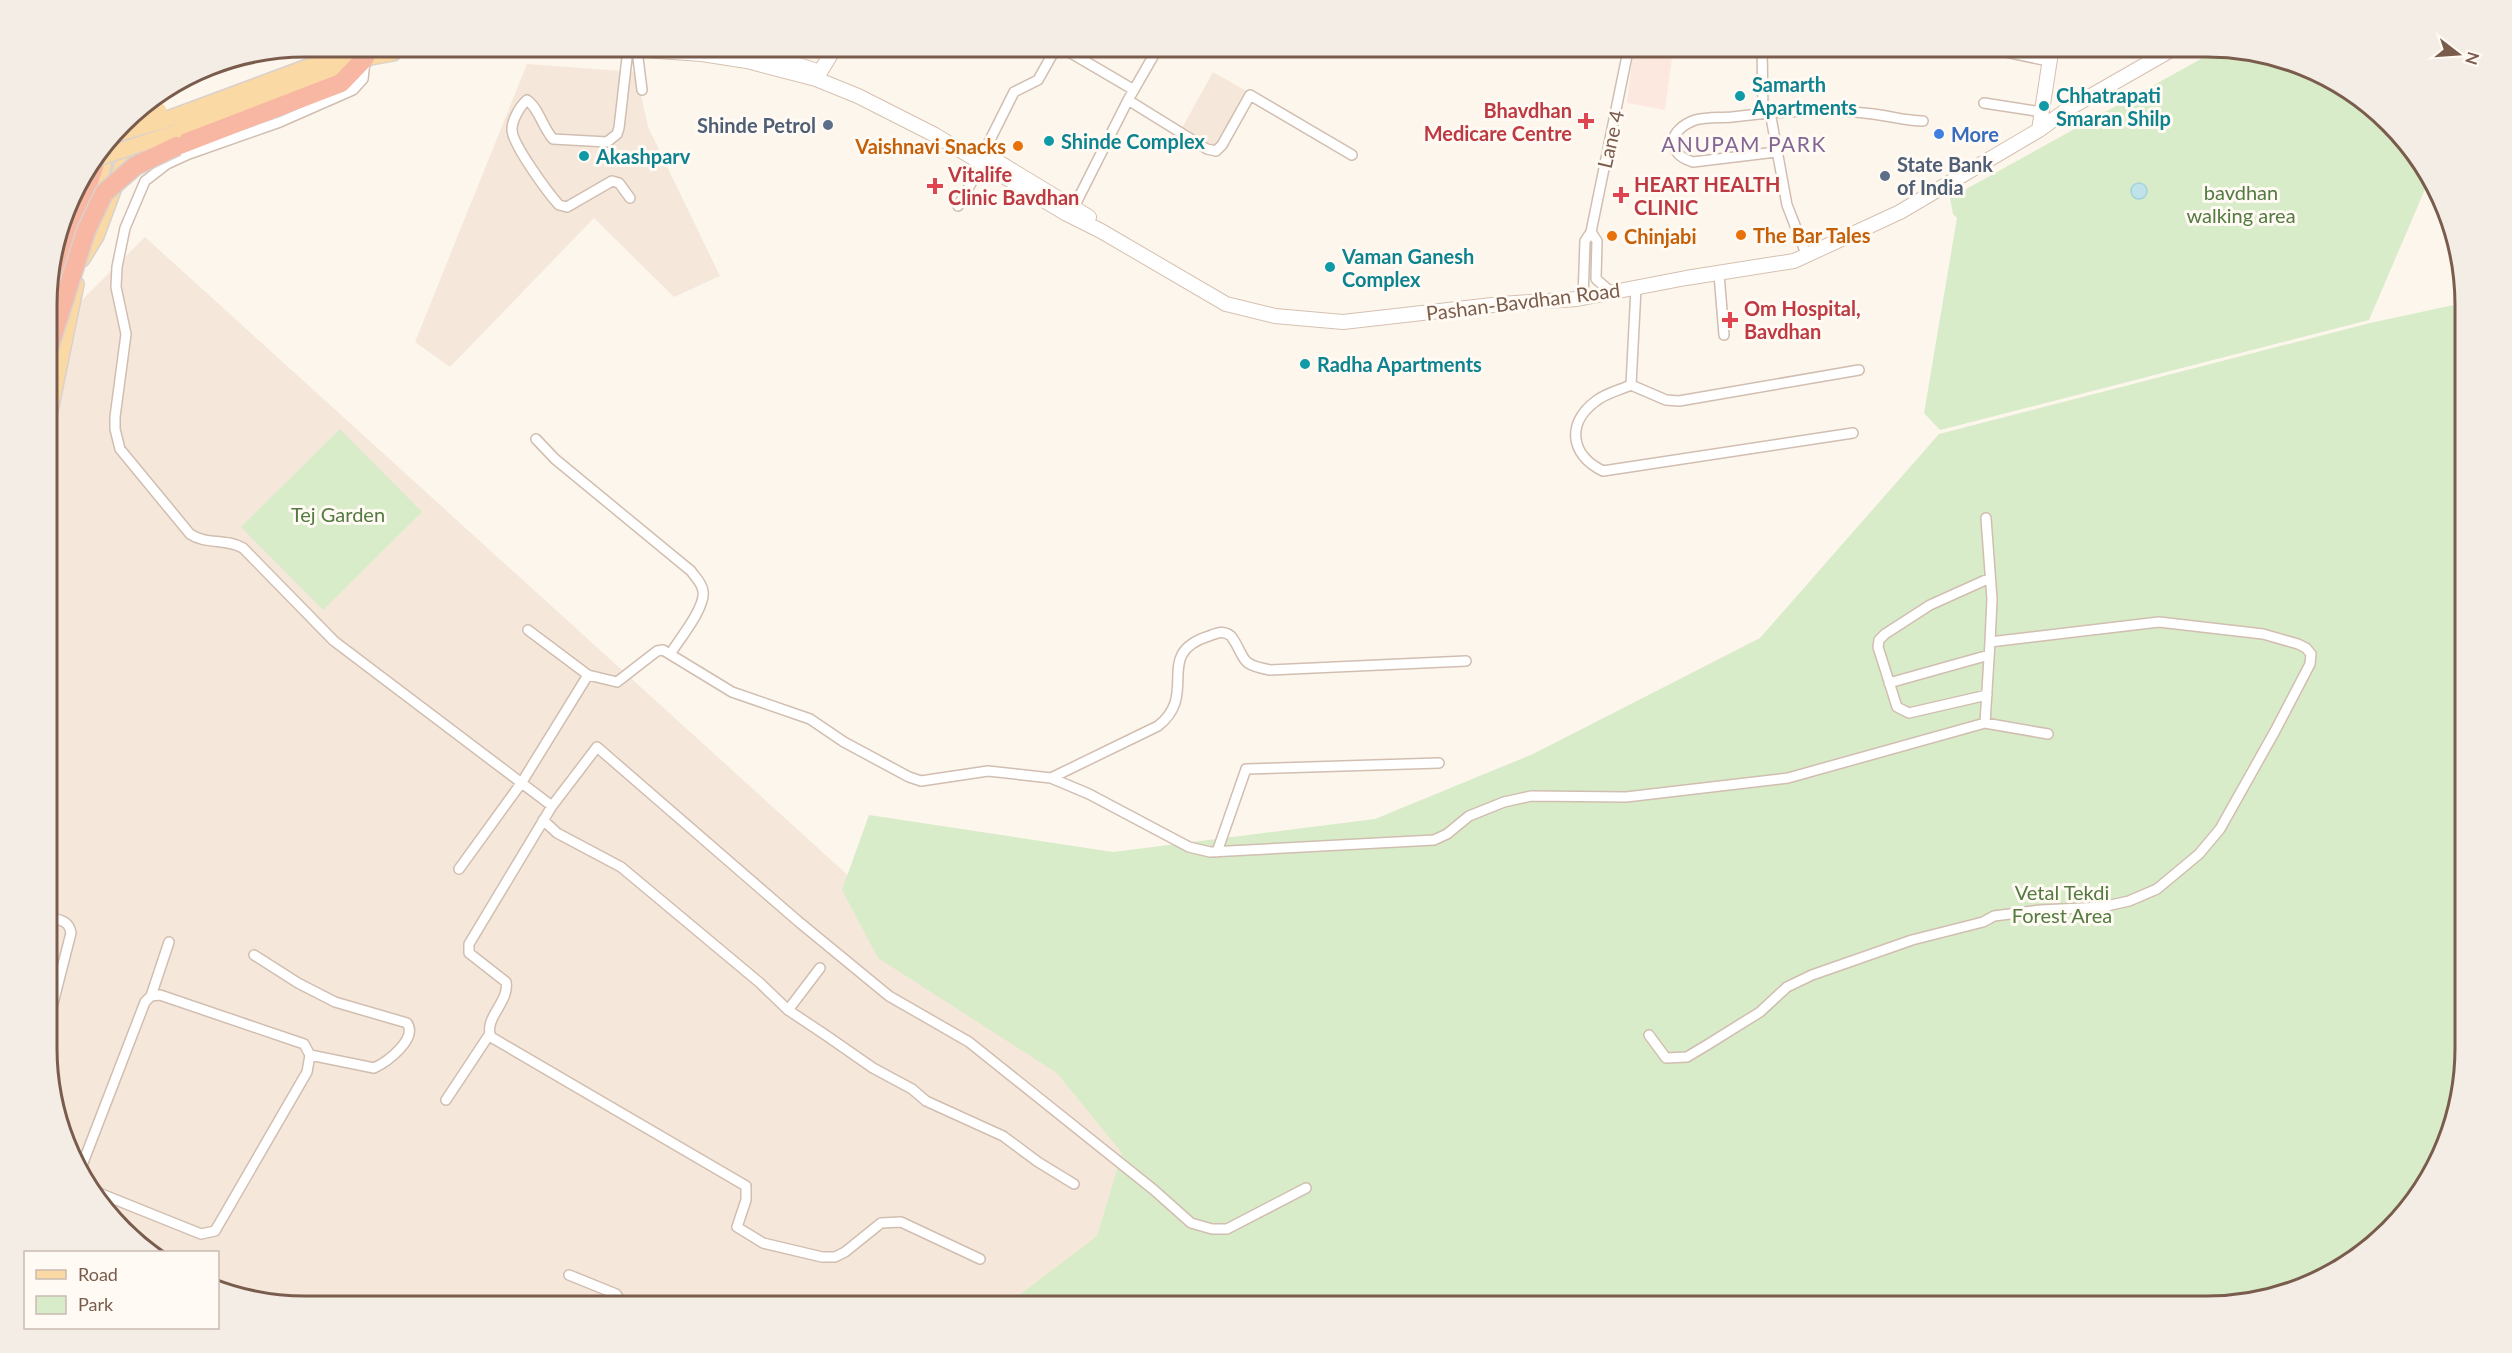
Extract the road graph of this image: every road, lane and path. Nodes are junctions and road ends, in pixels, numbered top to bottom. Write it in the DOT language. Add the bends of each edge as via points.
graph roads {
  1 [pos="350,57"];
  2 [pos="361,57"];
  3 [pos="365,57"];
  4 [pos="632,57"];
  5 [pos="635,57"];
  6 [pos="721,57"];
  7 [pos="772,57"];
  8 [pos="829,57"];
  9 [pos="1052,57"];
  10 [pos="1077,57"];
  11 [pos="1153,57"];
  12 [pos="1627,57"];
  13 [pos="1763,57"];
  14 [pos="2029,57"];
  15 [pos="2049,57"];
  16 [pos="2159,57"];
  17 [pos="2048,61"];
  18 [pos="818,75"];
  19 [pos="642,90"];
  20 [pos="1134,90"];
  21 [pos="1128,100"];
  22 [pos="1984,103"];
  23 [pos="2042,112"];
  24 [pos="1767,113"];
  25 [pos="162,115"];
  26 [pos="144,116"];
  27 [pos="139,120"];
  28 [pos="1923,121"];
  29 [pos="133,127"];
  30 [pos="2039,130"];
  31 [pos="176,139"];
  32 [pos="1776,152"];
  33 [pos="1352,155"];
  34 [pos="106,157"];
  35 [pos="106,157"];
  36 [pos="983,159"];
  37 [pos="88,185"];
  38 [pos="630,198"];
  39 [pos="958,206"];
  40 [pos="1074,207"];
  41 [pos="1101,231"];
  42 [pos="1591,232"];
  43 [pos="1807,256"];
  44 [pos="82,259"];
  45 [pos="60,266"];
  46 [pos="1719,274"];
  47 [pos="1636,288"];
  48 [pos="1612,292"];
  49 [pos="1583,298"];
  50 [pos="57,322"];
  51 [pos="1724,335"];
  52 [pos="1859,370"];
  53 [pos="57,378"];
  54 [pos="1630,385"];
  55 [pos="1853,433"];
  56 [pos="536,439"];
  57 [pos="1986,518"];
  58 [pos="1990,578"];
  59 [pos="528,630"];
  60 [pos="1990,642"];
  61 [pos="670,654"];
  62 [pos="1989,655"];
  63 [pos="1466,661"];
  64 [pos="588,675"];
  65 [pos="1889,683"];
  66 [pos="1987,695"];
  67 [pos="1985,723"];
  68 [pos="2048,734"];
  69 [pos="1439,764"];
  70 [pos="1051,778"];
  71 [pos="522,782"];
  72 [pos="552,806"];
  73 [pos="543,820"];
  74 [pos="1217,852"];
  75 [pos="459,869"];
  76 [pos="57,919"];
  77 [pos="169,942"];
  78 [pos="254,956"];
  79 [pos="820,968"];
  80 [pos="57,988"];
  81 [pos="152,996"];
  82 [pos="788,1010"];
  83 [pos="489,1035"];
  84 [pos="1649,1035"];
  85 [pos="310,1055"];
  86 [pos="446,1100"];
  87 [pos="84,1160"];
  88 [pos="1074,1184"];
  89 [pos="1306,1188"];
  90 [pos="106,1196"];
  91 [pos="980,1259"];
  92 [pos="569,1275"];
  93 [pos="617,1296"];
  1 -- 25 [label="main road" via="200,108"];
  2 -- 31 [label="highway" via="341,83"];
  3 -- 71 [label="street" via="363,79 353,90 280,122 189,154 145,181 125,228 117,267 116,287 126,334 115,429 120,449 190,534 243,548 334,641"];
  4 -- 38 [label="street" via="619,129 608,142 553,139 527,100 512,129 530,165 560,205 567,207 612,181 619,183"];
  5 -- 19 [label="street"];
  6 -- 18 [label="main road, Pashan-Bavdhan Road"];
  7 -- 18 [label="main road, Pashan-Bavdhan Road"];
  8 -- 18 [label="main road"];
  9 -- 36 [label="street" via="1038,80 1014,92"];
  10 -- 20 [label="street"];
  11 -- 20 [label="street"];
  12 -- 42 [label="street, Lane 4"];
  13 -- 24 [label="street"];
  14 -- 17 [label="street"];
  15 -- 17 [label="main road"];
  16 -- 30 [label="main road, Pashan-Bavdhan Road"];
  17 -- 23 [label="main road"];
  18 -- 36 [label="main road, Pashan-Bavdhan Road"];
  20 -- 21 [label="street"];
  21 -- 33 [label="street" via="1216,151 1250,95"];
  21 -- 40 [label="street"];
  22 -- 23 [label="street"];
  23 -- 30 [label="main road"];
  24 -- 28 [label="street" via="1843,112"];
  24 -- 32 [label="street"];
  24 -- 32 [label="street" via="1695,120 1677,130 1675,151 1693,162"];
  25 -- 26 [label="main road, bridge"];
  25 -- 29 [label="main road, bridge"];
  27 -- 44 [label="main road" via="96,236"];
  30 -- 43 [label="main road, Pashan-Bavdhan Road" via="1900,212"];
  31 -- 34 [label="main road, bridge"];
  31 -- 50 [label="highway, bridge" via="104,193 86,231"];
  32 -- 43 [label="street" via="1787,205"];
  35 -- 44 [label="main road"];
  36 -- 39 [label="street"];
  36 -- 40 [label="main road, Pashan-Bavdhan Road"];
  36 -- 41 [label="main road, Pashan-Bavdhan Road"];
  37 -- 45 [label="highway"];
  40 -- 41 [label="main road, Pashan-Bavdhan Road"];
  41 -- 49 [label="main road, Pashan-Bavdhan Road" via="1226,304 1275,316 1343,322"];
  42 -- 48 [label="street, Lane 4" via="1597,242 1596,279"];
  42 -- 49 [label="street, Lane 4" via="1585,242"];
  43 -- 46 [label="main road, Pashan-Bavdhan Road" via="1783,265"];
  44 -- 53 [label="main road"];
  46 -- 47 [label="main road, Pashan-Bavdhan Road"];
  46 -- 51 [label="street"];
  47 -- 48 [label="main road, Pashan-Bavdhan Road"];
  47 -- 54 [label="street"];
  48 -- 49 [label="main road, Pashan-Bavdhan Road"];
  52 -- 54 [label="street" via="1679,401 1666,400"];
  54 -- 55 [label="street" via="1598,399 1584,412 1576,428 1576,442 1583,457 1603,471"];
  56 -- 61 [label="street" via="691,571 700,583 703,604"];
  57 -- 58 [label="street"];
  58 -- 60 [label="street"];
  58 -- 65 [label="street" via="1930,605 1882,637 1878,647"];
  59 -- 64 [label="street"];
  60 -- 62 [label="street"];
  60 -- 84 [label="street" via="2159,622 2263,634 2298,644 2311,654 2310,664 2220,829 2199,854 2157,889 2103,907 1994,916 1812,975 1787,987 1760,1012 1687,1056 1665,1058"];
  61 -- 64 [label="street" via="657,651 617,682"];
  61 -- 70 [label="street" via="732,692 810,719 844,742 921,781 988,771"];
  62 -- 65 [label="street"];
  62 -- 66 [label="street"];
  63 -- 70 [label="street" via="1270,670 1249,665 1231,636 1220,632 1193,642 1182,653 1177,666 1176,703 1168,718"];
  64 -- 71 [label="street"];
  65 -- 66 [label="street" via="1897,707 1909,713"];
  66 -- 67 [label="street"];
  67 -- 68 [label="street"];
  67 -- 74 [label="street" via="1788,778 1626,796 1531,796 1469,816 1434,840"];
  69 -- 74 [label="street" via="1246,769"];
  70 -- 74 [label="street" via="1188,847"];
  71 -- 72 [label="street"];
  71 -- 75 [label="street"];
  72 -- 73 [label="street"];
  72 -- 89 [label="street" via="597,747 865,977 889,996 969,1042 1191,1223 1212,1229 1227,1228"];
  73 -- 82 [label="street" via="557,833 621,867"];
  73 -- 83 [label="street" via="469,944 469,952 507,986"];
  76 -- 80 [label="street" via="65,921 71,933"];
  77 -- 81 [label="street"];
  78 -- 85 [label="street" via="335,1002 407,1023 411,1030 404,1044 374,1068"];
  79 -- 82 [label="street"];
  81 -- 85 [label="street" via="160,995 304,1044"];
  81 -- 87 [label="street" via="145,1002"];
  82 -- 88 [label="street" via="926,1101 1003,1136"];
  83 -- 86 [label="street"];
  83 -- 91 [label="street" via="746,1186 746,1200 737,1227 764,1243 835,1257 881,1223 901,1222"];
  85 -- 90 [label="street" via="307,1072 215,1232 201,1234"];
  92 -- 93 [label="street"];
}
